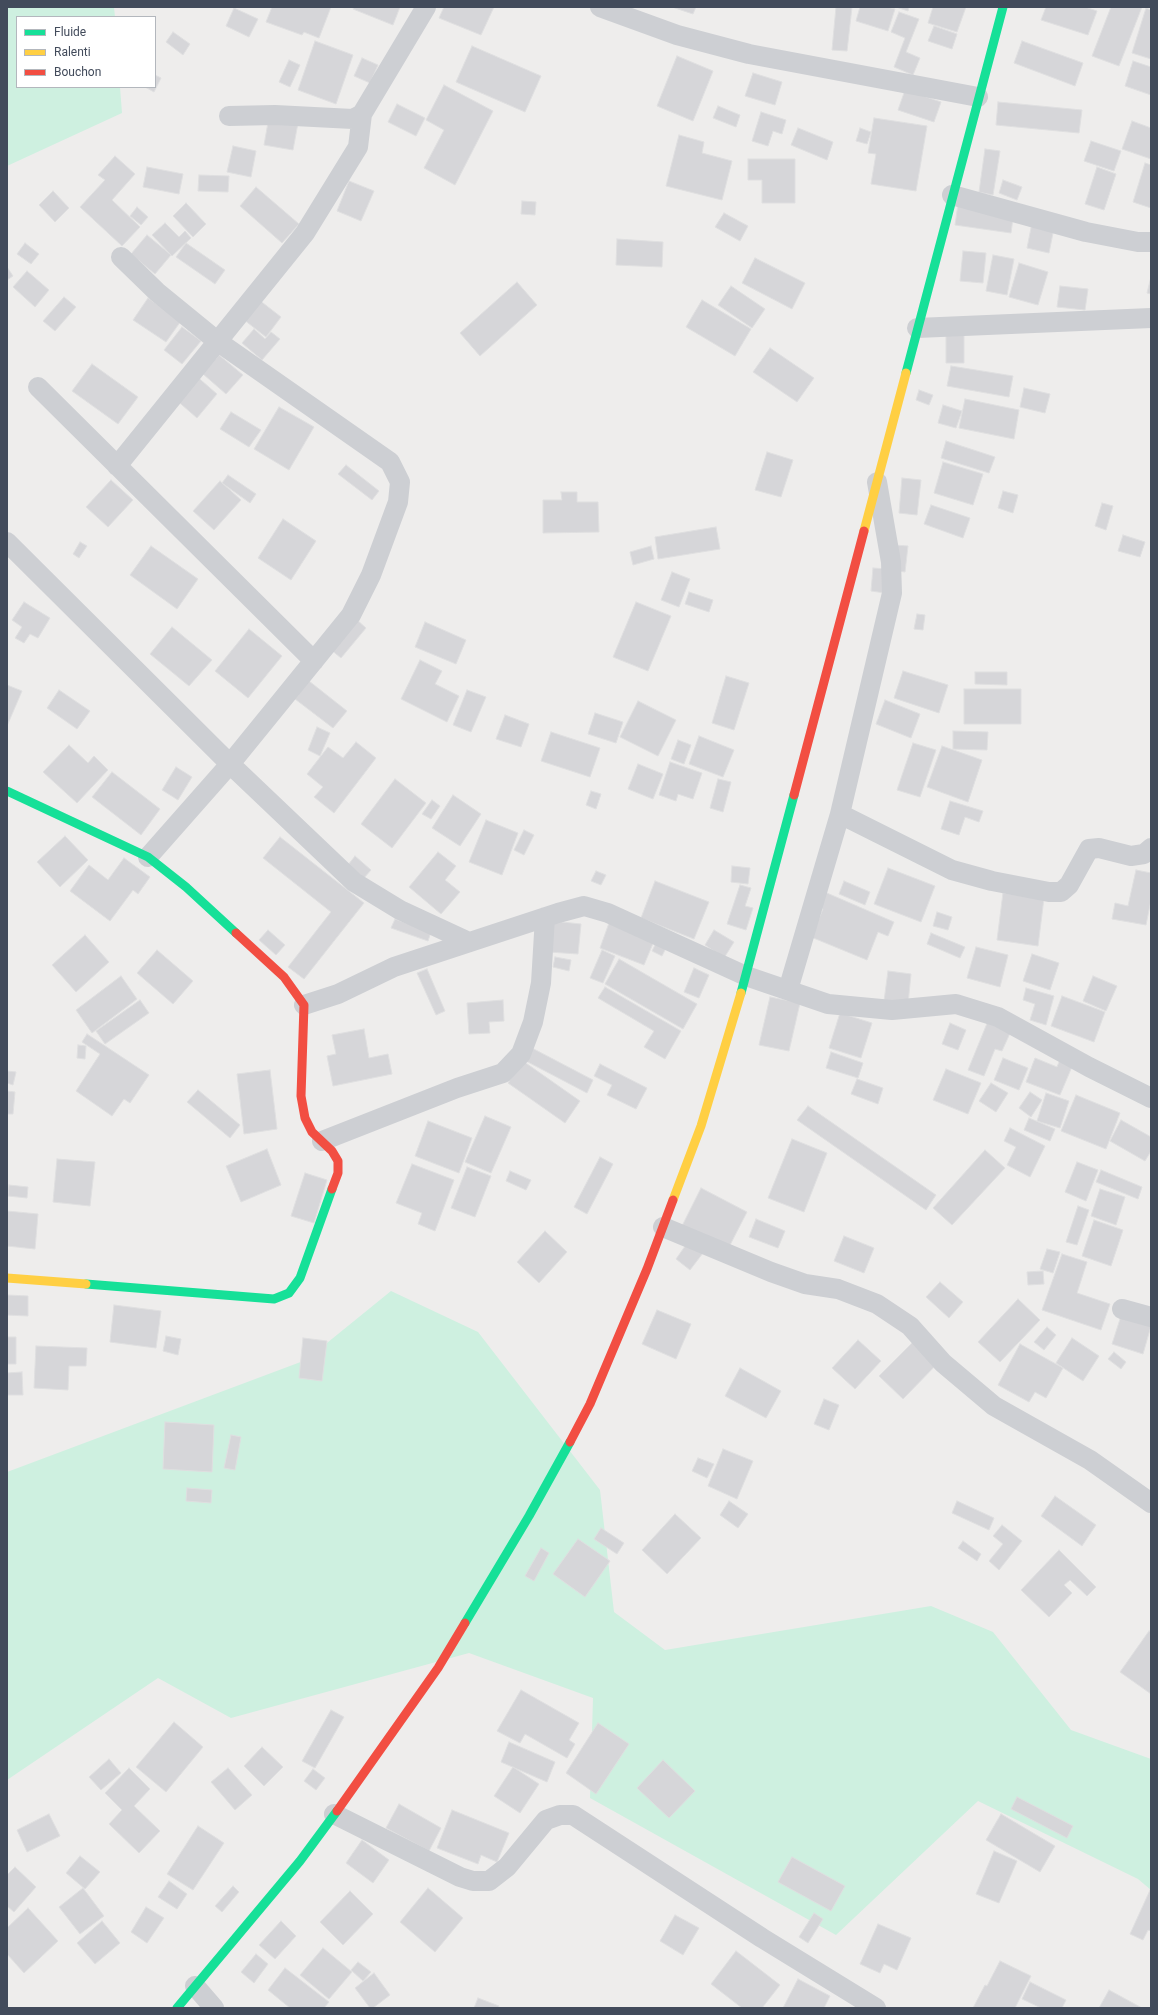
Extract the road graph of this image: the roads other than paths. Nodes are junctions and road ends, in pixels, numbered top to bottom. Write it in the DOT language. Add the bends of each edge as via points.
graph roads {
  1 [pos="426,7"];
  2 [pos="600,7"];
  3 [pos="1003,7"];
  4 [pos="978,97"];
  5 [pos="362,114"];
  6 [pos="229,116"];
  7 [pos="952,195"];
  8 [pos="1151,242"];
  9 [pos="120,257"];
  10 [pos="1151,318"];
  11 [pos="918,328"];
  12 [pos="217,341"];
  13 [pos="38,387"];
  14 [pos="117,466"];
  15 [pos="877,482"];
  16 [pos="7,542"];
  17 [pos="314,661"];
  18 [pos="230,764"];
  19 [pos="7,791"];
  20 [pos="840,814"];
  21 [pos="1151,848"];
  22 [pos="148,857"];
  23 [pos="545,917"];
  24 [pos="469,942"];
  25 [pos="746,976"];
  26 [pos="788,990"];
  27 [pos="304,1005"];
  28 [pos="1151,1098"];
  29 [pos="322,1141"];
  30 [pos="663,1227"];
  31 [pos="7,1278"];
  32 [pos="1122,1309"];
  33 [pos="1151,1317"];
  34 [pos="1151,1503"];
  35 [pos="334,1814"];
  36 [pos="195,1986"];
  37 [pos="177,2008"];
  38 [pos="214,2008"];
  39 [pos="876,2008"];
  1 -- 5 [label="street"];
  2 -- 4 [label="street" via="677,35 749,54"];
  3 -- 4 [label="main road"];
  4 -- 7 [label="main road"];
  5 -- 6 [label="street" via="354,119 275,115"];
  5 -- 12 [label="street" via="358,147 306,233"];
  7 -- 8 [label="street" via="1086,232"];
  7 -- 11 [label="main road"];
  9 -- 12 [label="street" via="157,292"];
  10 -- 11 [label="street"];
  11 -- 15 [label="main road"];
  12 -- 14 [label="street"];
  12 -- 17 [label="street" via="390,462 400,482 398,502 371,575 351,615"];
  13 -- 14 [label="street"];
  14 -- 17 [label="street"];
  15 -- 20 [label="street" via="891,562 892,593"];
  15 -- 25 [label="main road"];
  16 -- 18 [label="street"];
  17 -- 18 [label="street"];
  18 -- 22 [label="street"];
  18 -- 24 [label="street" via="354,882 400,910"];
  19 -- 22 [label="main road"];
  20 -- 21 [label="street" via="952,870 992,882 1049,892 1061,892 1069,885 1089,849 1100,848 1131,856 1144,854"];
  20 -- 26 [label="street"];
  22 -- 27 [label="main road" via="186,887 284,977"];
  23 -- 24 [label="street"];
  23 -- 25 [label="street" via="584,906 608,913"];
  23 -- 29 [label="street" via="541,984 533,1022 521,1054 503,1073 457,1088"];
  24 -- 27 [label="street" via="394,967 338,994"];
  25 -- 26 [label="street"];
  25 -- 30 [label="main road" via="702,1126"];
  26 -- 28 [label="street" via="828,1004 862,1008 892,1010 956,1004 998,1017 1089,1068"];
  27 -- 29 [label="main road" via="301,1096 305,1118 312,1132"];
  29 -- 31 [label="main road" via="338,1161 338,1173 300,1278 289,1293 274,1299"];
  30 -- 34 [label="street" via="771,1272 805,1284 838,1289 878,1304 910,1326 943,1362 994,1406 1090,1460"];
  30 -- 35 [label="main road" via="590,1404 529,1516 438,1668"];
  32 -- 33 [label="street"];
  35 -- 36 [label="main road" via="300,1861"];
  35 -- 39 [label="street" via="460,1877 473,1881 489,1881 507,1867 546,1820 560,1815 573,1815 762,1938"];
  36 -- 37 [label="main road"];
  36 -- 38 [label="street"];
}
